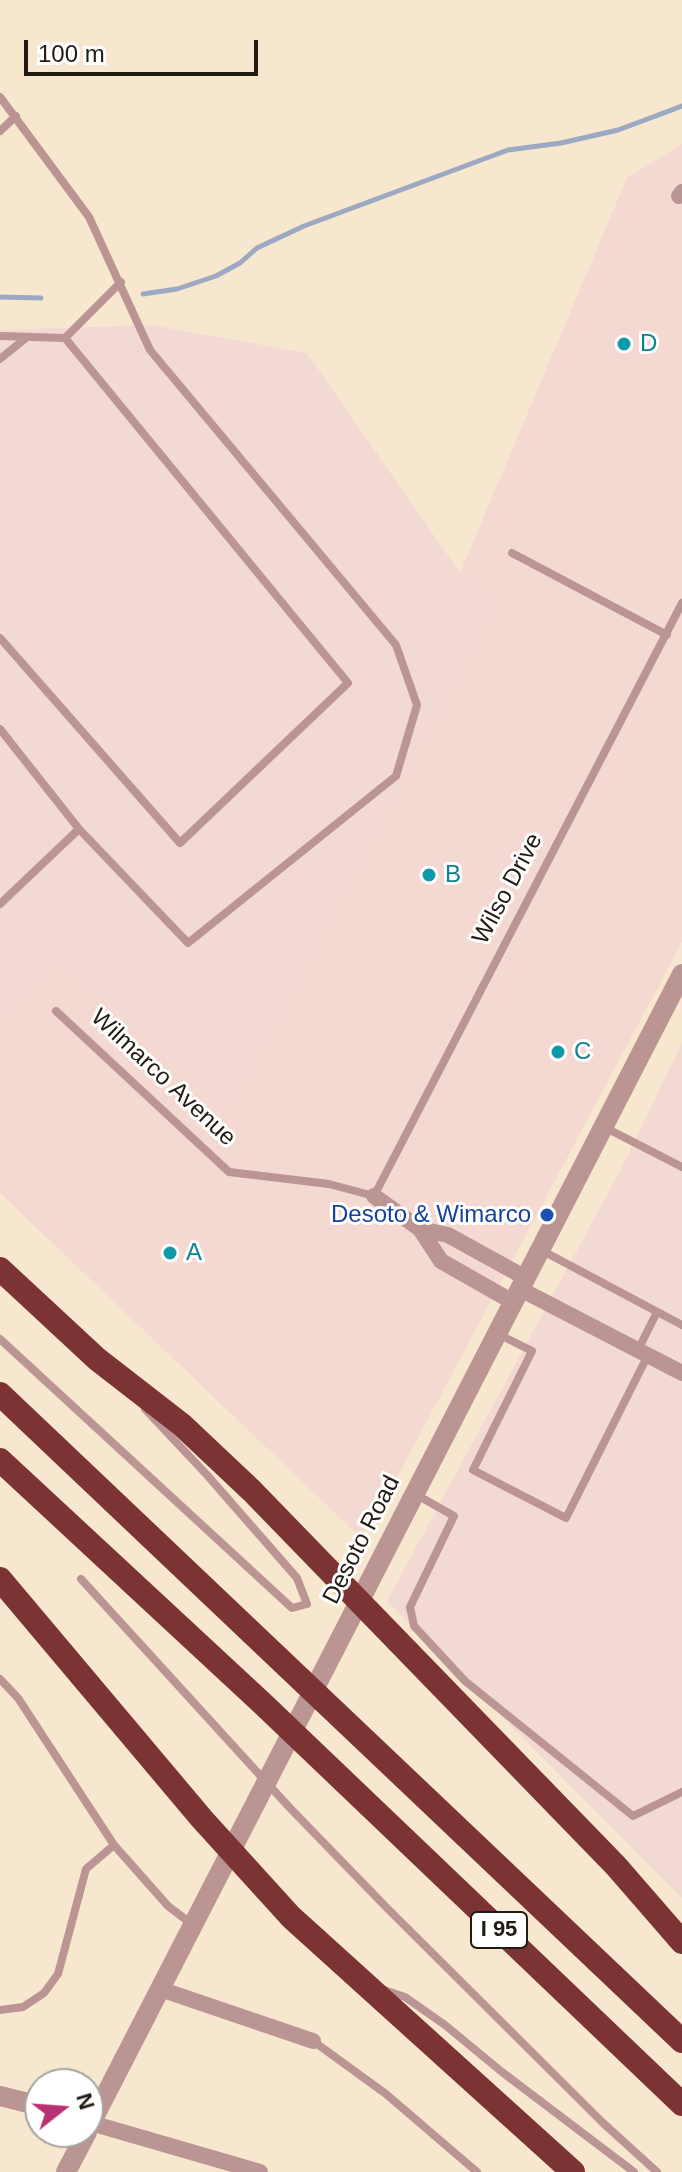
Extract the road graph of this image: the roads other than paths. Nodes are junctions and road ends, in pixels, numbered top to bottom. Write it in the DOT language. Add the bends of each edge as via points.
graph roads {
  1 [pos="0,97"];
  2 [pos="16,116"];
  3 [pos="0,131"];
  4 [pos="121,282"];
  5 [pos="0,336"];
  6 [pos="27,337"];
  7 [pos="65,338"];
  8 [pos="0,359"];
  9 [pos="512,553"];
  10 [pos="682,603"];
  11 [pos="667,635"];
  12 [pos="0,638"];
  13 [pos="0,729"];
  14 [pos="79,829"];
  15 [pos="0,904"];
  16 [pos="682,974"];
  17 [pos="56,1011"];
  18 [pos="604,1126"];
  19 [pos="682,1167"];
  20 [pos="374,1196"];
  21 [pos="420,1229"];
  22 [pos="540,1250"];
  23 [pos="0,1269"];
  24 [pos="520,1290"];
  25 [pos="657,1312"];
  26 [pos="682,1325"];
  27 [pos="497,1334"];
  28 [pos="0,1339"];
  29 [pos="643,1353"];
  30 [pos="97,1359"];
  31 [pos="682,1373"];
  32 [pos="0,1394"];
  33 [pos="0,1460"];
  34 [pos="415,1494"];
  35 [pos="0,1579"];
  36 [pos="81,1579"];
  37 [pos="0,1679"];
  38 [pos="682,1792"];
  39 [pos="114,1845"];
  40 [pos="193,1925"];
  41 [pos="682,1942"];
  42 [pos="361,1983"];
  43 [pos="160,1989"];
  44 [pos="0,2010"];
  45 [pos="313,2041"];
  46 [pos="682,2041"];
  47 [pos="0,2096"];
  48 [pos="104,2096"];
  49 [pos="24,2102"];
  50 [pos="682,2104"];
  51 [pos="104,2130"];
  52 [pos="77,2148"];
  53 [pos="66,2172"];
  54 [pos="260,2172"];
  55 [pos="477,2172"];
  56 [pos="573,2172"];
  57 [pos="634,2172"];
  58 [pos="657,2172"];
  1 -- 2 [label="lane"];
  2 -- 3 [label="lane"];
  2 -- 4 [label="lane" via="89,217"];
  4 -- 7 [label="lane"];
  4 -- 14 [label="lane" via="150,350 396,645 417,705 396,776 188,943"];
  5 -- 6 [label="lane"];
  6 -- 7 [label="lane"];
  6 -- 8 [label="lane"];
  7 -- 12 [label="lane" via="348,683 180,843"];
  9 -- 11 [label="lane"];
  10 -- 11 [label="lane, Wilso Drive"];
  11 -- 20 [label="lane, Wilso Drive"];
  13 -- 14 [label="lane"];
  14 -- 15 [label="lane"];
  16 -- 18 [label="street, Desoto Road"];
  17 -- 20 [label="lane, Wilmarco Avenue" via="229,1172 329,1184"];
  18 -- 19 [label="lane"];
  18 -- 22 [label="street, Desoto Road"];
  20 -- 21 [label="street, Wilmarco Avenue"];
  21 -- 24 [label="street, Wilmarco Avenue" via="448,1235"];
  21 -- 24 [label="street, Wilmarco Avenue" via="441,1261"];
  22 -- 24 [label="street, Desoto Road"];
  22 -- 25 [label="lane"];
  23 -- 30 [label="highway"];
  24 -- 27 [label="street, Desoto Road"];
  24 -- 29 [label="street, Wilmarco Avenue"];
  25 -- 26 [label="lane"];
  25 -- 29 [label="lane"];
  27 -- 29 [label="lane" via="532,1351 473,1470 566,1518"];
  27 -- 34 [label="street, Desoto Road"];
  28 -- 30 [label="lane" via="292,1608 307,1604 287,1566"];
  29 -- 31 [label="street, Wilmarco Avenue"];
  30 -- 41 [label="highway" via="182,1425 332,1571 616,1866"];
  32 -- 46 [label="highway, I 95"];
  33 -- 50 [label="highway, I 95"];
  34 -- 38 [label="lane" via="454,1516 410,1607 414,1626 465,1681 633,1816"];
  34 -- 40 [label="street, Desoto Road"];
  35 -- 42 [label="highway" via="202,1819 291,1917"];
  36 -- 58 [label="lane" via="289,1807"];
  37 -- 39 [label="lane" via="18,1698"];
  39 -- 40 [label="lane" via="168,1906"];
  39 -- 44 [label="lane" via="86,1869 58,1974 44,1993 23,2007"];
  40 -- 43 [label="street, Desoto Road"];
  42 -- 56 [label="highway"];
  42 -- 57 [label="lane" via="405,1997"];
  43 -- 45 [label="street"];
  43 -- 48 [label="street, Desoto Road"];
  45 -- 55 [label="lane" via="386,2094"];
  47 -- 49 [label="street"];
  51 -- 54 [label="street"];
  52 -- 53 [label="street, Desoto Road"];
}
